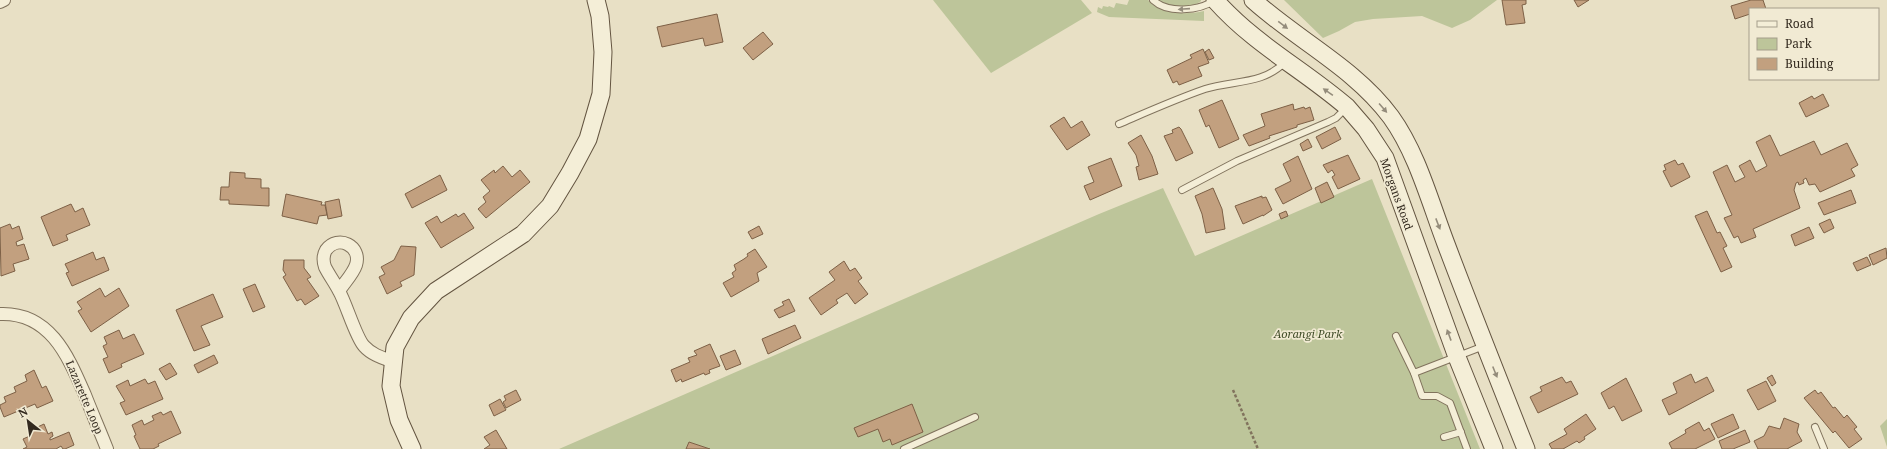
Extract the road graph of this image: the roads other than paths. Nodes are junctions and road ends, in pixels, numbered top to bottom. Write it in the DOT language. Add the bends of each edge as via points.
graph roads {
  1 [pos="4,0"];
  2 [pos="596,0"];
  3 [pos="1153,0"];
  4 [pos="1215,0"];
  5 [pos="1253,0"];
  6 [pos="0,2"];
  7 [pos="1285,62"];
  8 [pos="1347,107"];
  9 [pos="1119,124"];
  10 [pos="1182,190"];
  11 [pos="339,291"];
  12 [pos="0,314"];
  13 [pos="1396,336"];
  14 [pos="1484,346"];
  15 [pos="1457,357"];
  16 [pos="394,362"];
  17 [pos="1414,373"];
  18 [pos="975,417"];
  19 [pos="1815,427"];
  20 [pos="1461,432"];
  21 [pos="1444,437"];
  22 [pos="108,449"];
  23 [pos="412,449"];
  24 [pos="904,449"];
  25 [pos="1467,449"];
  26 [pos="1494,449"];
  27 [pos="1526,449"];
  28 [pos="1824,449"];
  1 -- 6 [label="street"];
  2 -- 16 [label="street" via="603,52 601,94 588,139 570,173 550,206 523,234 436,291 411,318 395,347"];
  4 -- 3 [label="lane, one-way" via="1200,7 1178,9 1162,7"];
  4 -- 7 [label="street, Morgans Road" via="1239,25"];
  5 -- 14 [label="street, one-way" via="1353,77 1391,117 1415,164"];
  8 -- 7 [label="street, Morgans Road, one-way"];
  7 -- 9 [label="lane" via="1263,77 1208,88"];
  8 -- 10 [label="lane" via="1336,118 1237,162"];
  15 -- 8 [label="street, Morgans Road, one-way" via="1384,158 1366,129"];
  11 -- 16 [label="street" via="363,346 377,356"];
  12 -- 22 [label="street, Lazarette Loop" via="10,313 33,320 51,333 69,357"];
  13 -- 17 [label="lane"];
  14 -- 15 [label="lane"];
  14 -- 27 [label="street, one-way"];
  15 -- 17 [label="lane"];
  15 -- 26 [label="street, Morgans Road"];
  16 -- 23 [label="street" via="391,386 399,420"];
  17 -- 20 [label="lane" via="1422,396 1437,396 1450,404"];
  18 -- 24 [label="lane"];
  19 -- 28 [label="lane"];
  20 -- 21 [label="lane"];
  20 -- 25 [label="lane"];
}
